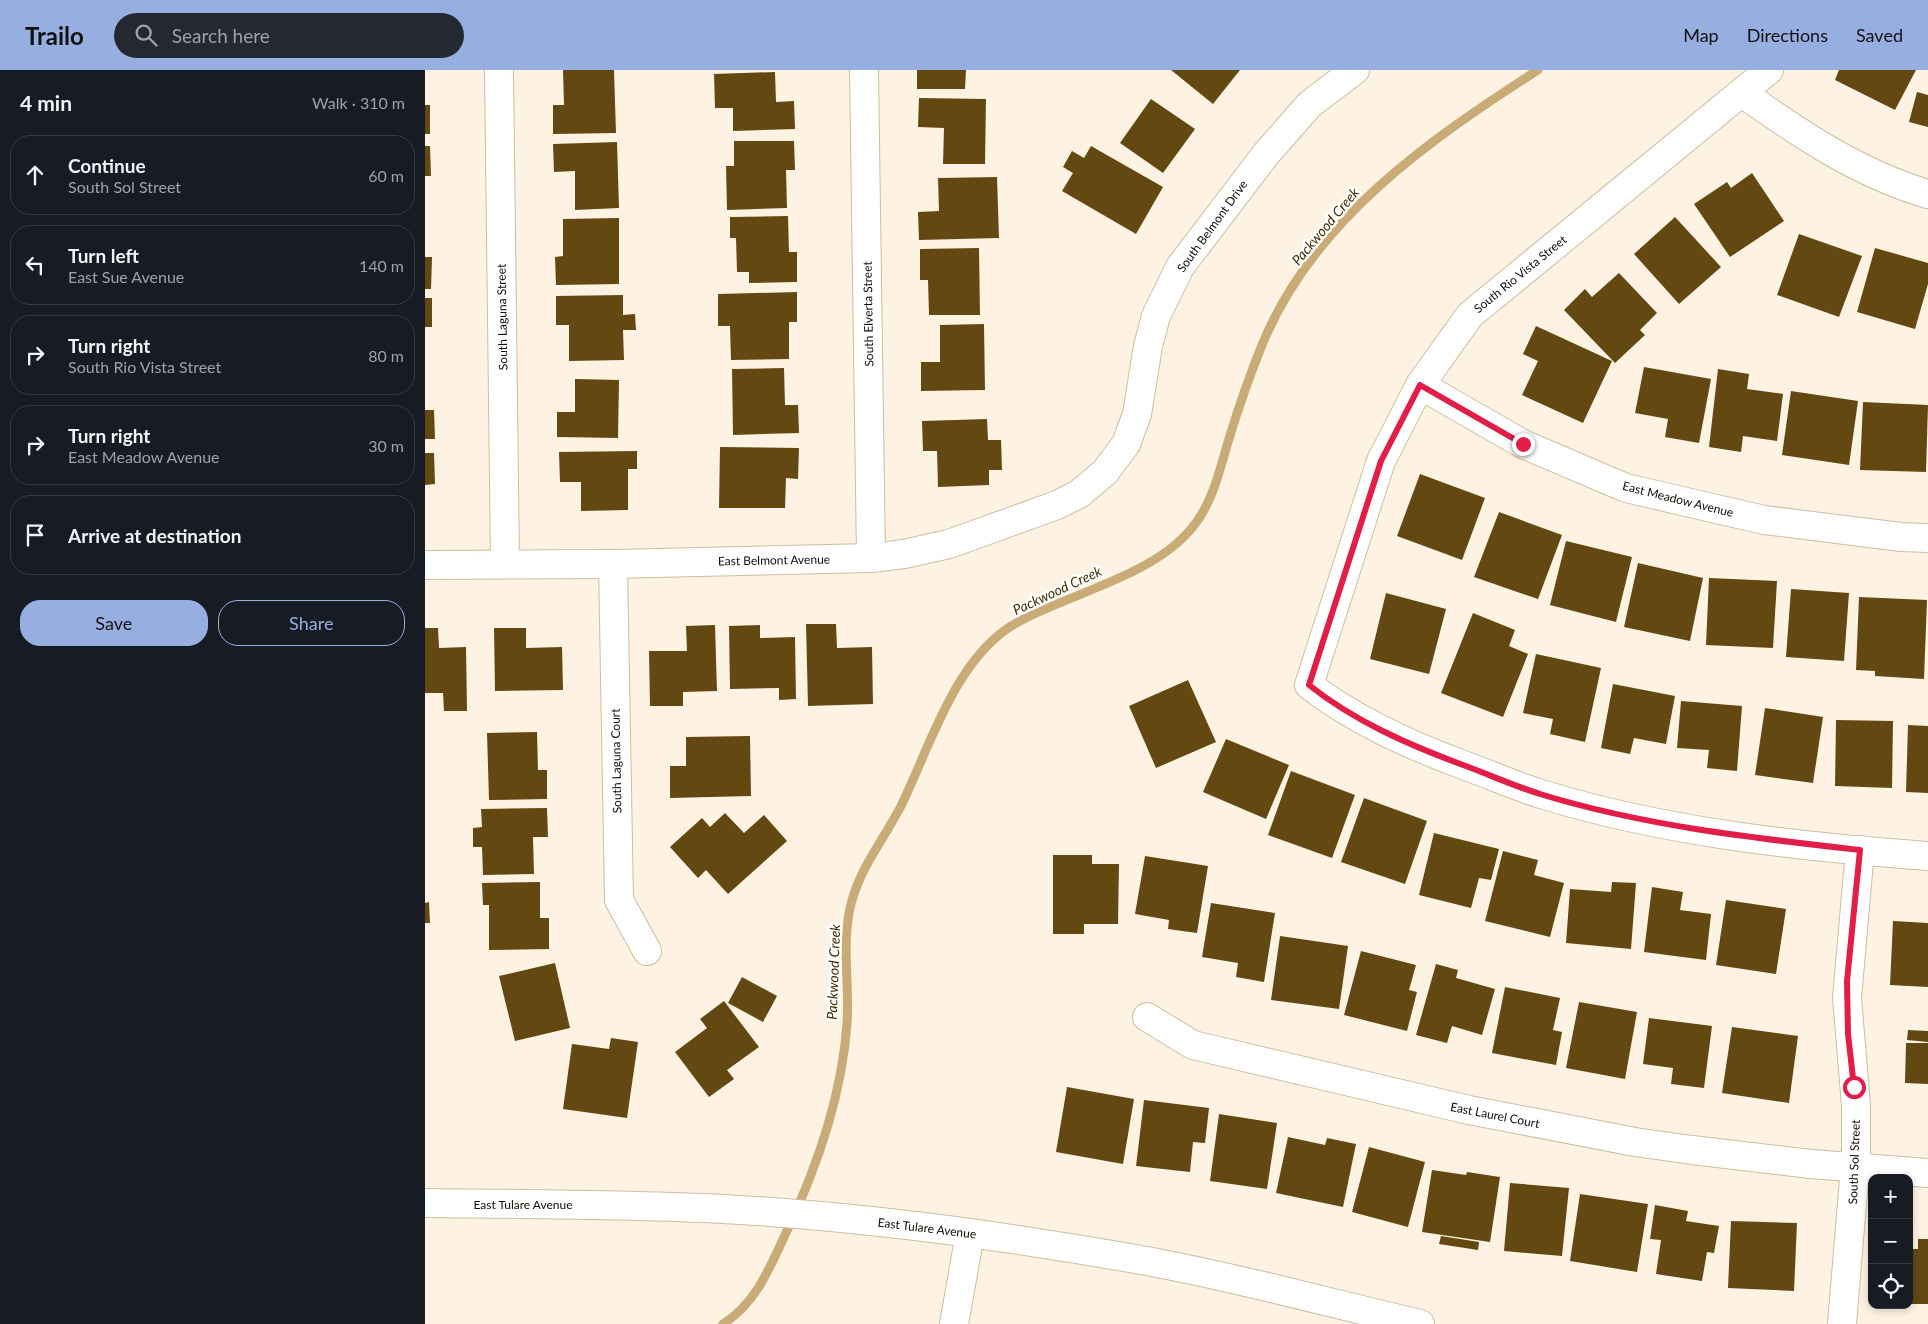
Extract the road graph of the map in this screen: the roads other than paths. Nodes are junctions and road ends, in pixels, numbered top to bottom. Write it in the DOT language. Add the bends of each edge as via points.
graph roads {
  1 [pos="499,70"];
  2 [pos="864,70"];
  3 [pos="1355,70"];
  4 [pos="1769,70"];
  5 [pos="1743,93"];
  6 [pos="1928,194"];
  7 [pos="1420,385"];
  8 [pos="1105,472"];
  9 [pos="1928,538"];
  10 [pos="871,558"];
  11 [pos="505,564"];
  12 [pos="613,564"];
  13 [pos="425,565"];
  14 [pos="1860,850"];
  15 [pos="1928,856"];
  16 [pos="647,951"];
  17 [pos="1147,1018"];
  18 [pos="1855,1168"];
  19 [pos="1928,1173"];
  20 [pos="425,1203"];
  21 [pos="970,1234"];
  22 [pos="954,1324"];
  23 [pos="1420,1324"];
  24 [pos="1841,1324"];
  1 -- 11 [label="street, South Laguna Street"];
  2 -- 10 [label="street, South Elverta Street"];
  3 -- 8 [label="street, South Belmont Drive" via="1311,104 1272,147 1180,267 1156,316 1137,414 1126,444"];
  4 -- 5 [label="street, South Rio Vista Street"];
  5 -- 6 [label="street" via="1807,138 1894,184"];
  5 -- 7 [label="street, South Rio Vista Street" via="1470,315"];
  7 -- 9 [label="street, East Meadow Avenue" via="1523,444 1626,488 1764,520"];
  7 -- 14 [label="street, South Rio Vista Street" via="1381,461 1309,685 1334,705 1427,751 1541,794 1659,823"];
  8 -- 10 [label="street, East Belmont Avenue" via="1079,494 1031,514 949,544"];
  10 -- 12 [label="street, East Belmont Avenue"];
  11 -- 12 [label="street, East Belmont Avenue"];
  11 -- 13 [label="street, East Belmont Avenue"];
  12 -- 16 [label="street, South Laguna Court" via="619,900"];
  14 -- 15 [label="street"];
  14 -- 18 [label="street, South Sol Street" via="1847,998 1856,1105"];
  17 -- 18 [label="street, East Laurel Court" via="1193,1044 1469,1110 1635,1142"];
  18 -- 19 [label="street, East Laurel Court"];
  18 -- 24 [label="street, South Sol Street"];
  20 -- 21 [label="street, East Tulare Avenue" via="631,1205 768,1212"];
  21 -- 22 [label="street"];
  21 -- 23 [label="street, East Tulare Avenue" via="1127,1258 1255,1284"];
}
